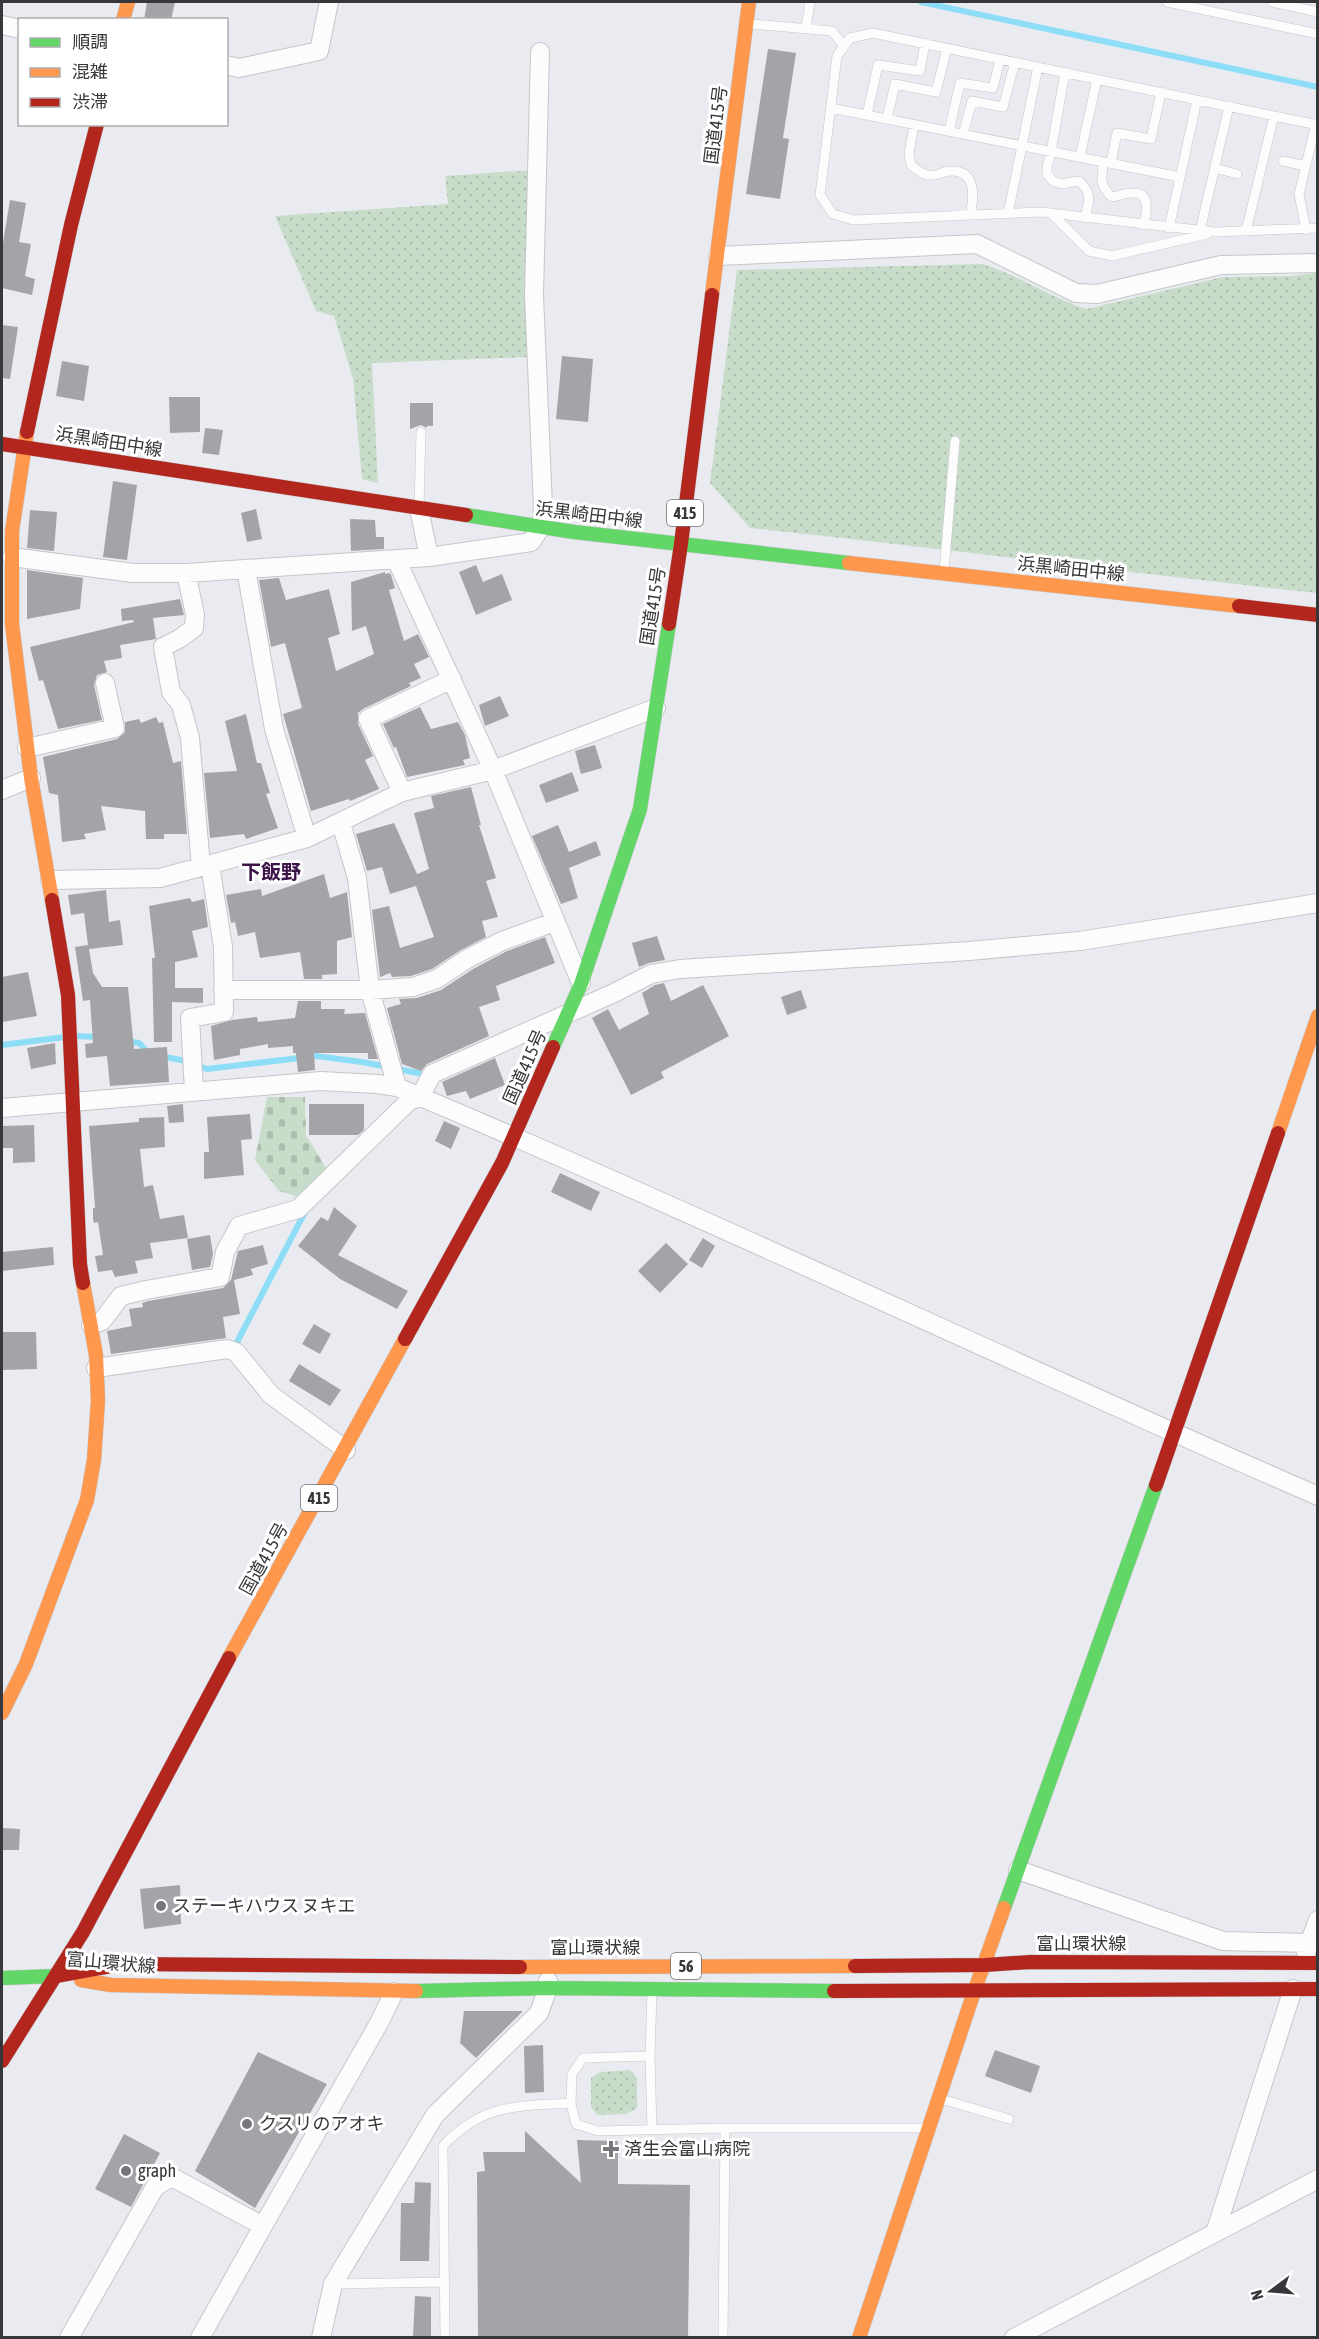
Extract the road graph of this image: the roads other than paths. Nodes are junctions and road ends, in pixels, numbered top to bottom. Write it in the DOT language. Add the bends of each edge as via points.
graph roads {
  1 [pos="128,2"];
  2 [pos="329,2"];
  3 [pos="749,2"];
  4 [pos="810,2"];
  5 [pos="1167,2"];
  6 [pos="1272,2"];
  7 [pos="1317,12"];
  8 [pos="124,18"];
  9 [pos="746,24"];
  10 [pos="2,26"];
  11 [pos="18,28"];
  12 [pos="806,28"];
  13 [pos="1317,31"];
  14 [pos="925,43"];
  15 [pos="844,46"];
  16 [pos="946,48"];
  17 [pos="540,52"];
  18 [pos="1000,59"];
  19 [pos="1015,62"];
  20 [pos="228,66"];
  21 [pos="1038,67"];
  22 [pos="1065,72"];
  23 [pos="1097,79"];
  24 [pos="1161,92"];
  25 [pos="1197,100"];
  26 [pos="1229,106"];
  27 [pos="831,108"];
  28 [pos="867,115"];
  29 [pos="1274,116"];
  30 [pos="887,119"];
  31 [pos="1317,124"];
  32 [pos="914,125"];
  33 [pos="96,126"];
  34 [pos="949,131"];
  35 [pos="963,134"];
  36 [pos="1022,146"];
  37 [pos="1051,152"];
  38 [pos="1080,157"];
  39 [pos="1283,161"];
  40 [pos="1107,163"];
  41 [pos="1306,166"];
  42 [pos="1215,168"];
  43 [pos="1238,174"];
  44 [pos="1180,177"];
  45 [pos="1008,214"];
  46 [pos="1052,214"];
  47 [pos="970,215"];
  48 [pos="1085,218"];
  49 [pos="1144,225"];
  50 [pos="1169,228"];
  51 [pos="1317,228"];
  52 [pos="1306,230"];
  53 [pos="1200,231"];
  54 [pos="1246,231"];
  55 [pos="1215,232"];
  56 [pos="718,256"];
  57 [pos="1317,263"];
  58 [pos="421,432"];
  59 [pos="956,441"];
  60 [pos="2,444"];
  61 [pos="24,447"];
  62 [pos="419,509"];
  63 [pos="541,527"];
  64 [pos="681,544"];
  65 [pos="12,557"];
  66 [pos="429,557"];
  67 [pos="396,559"];
  68 [pos="246,569"];
  69 [pos="186,573"];
  70 [pos="944,573"];
  71 [pos="1317,615"];
  72 [pos="7,625"];
  73 [pos="452,680"];
  74 [pos="105,683"];
  75 [pos="656,708"];
  76 [pos="27,748"];
  77 [pos="494,770"];
  78 [pos="31,778"];
  79 [pos="2,790"];
  80 [pos="402,792"];
  81 [pos="341,823"];
  82 [pos="306,838"];
  83 [pos="206,866"];
  84 [pos="50,880"];
  85 [pos="1317,903"];
  86 [pos="554,922"];
  87 [pos="581,984"];
  88 [pos="223,990"];
  89 [pos="370,990"];
  90 [pos="569,1013"];
  91 [pos="1317,1016"];
  92 [pos="397,1087"];
  93 [pos="194,1091"];
  94 [pos="420,1097"];
  95 [pos="73,1102"];
  96 [pos="2,1108"];
  97 [pos="514,1136"];
  98 [pos="91,1325"];
  99 [pos="96,1368"];
  100 [pos="1174,1434"];
  101 [pos="346,1449"];
  102 [pos="1317,1496"];
  103 [pos="2,1713"];
  104 [pos="1018,1870"];
  105 [pos="1317,1920"];
  106 [pos="1309,1942"];
  107 [pos="1311,1963"];
  108 [pos="985,1965"];
  109 [pos="549,1967"];
  110 [pos="56,1976"];
  111 [pos="2,1978"];
  112 [pos="548,1988"];
  113 [pos="652,1989"];
  114 [pos="1293,1989"];
  115 [pos="1317,1989"];
  116 [pos="394,1992"];
  117 [pos="975,1992"];
  118 [pos="16,2039"];
  119 [pos="650,2056"];
  120 [pos="2,2061"];
  121 [pos="2,2079"];
  122 [pos="939,2099"];
  123 [pos="570,2103"];
  124 [pos="1009,2119"];
  125 [pos="725,2128"];
  126 [pos="929,2128"];
  127 [pos="652,2129"];
  128 [pos="1317,2179"];
  129 [pos="263,2226"];
  130 [pos="1215,2233"];
  131 [pos="445,2282"];
  132 [pos="333,2284"];
  133 [pos="69,2337"];
  134 [pos="200,2337"];
  135 [pos="321,2337"];
  136 [pos="445,2337"];
  137 [pos="723,2337"];
  138 [pos="859,2337"];
  139 [pos="1014,2337"];
  1 -- 8 [label="main road"];
  2 -- 20 [label="street" via="319,51 239,68"];
  3 -- 9 [label="main road, 国道415号 / 415"];
  4 -- 12 [label="lane"];
  5 -- 13 [label="lane"];
  6 -- 7 [label="lane"];
  9 -- 12 [label="lane"];
  9 -- 56 [label="main road, 国道415号 / 415"];
  10 -- 11 [label="street"];
  12 -- 15 [label="lane" via="832,30"];
  14 -- 15 [label="lane" via="873,33 850,38"];
  14 -- 16 [label="lane"];
  14 -- 28 [label="lane" via="920,71 878,65"];
  15 -- 27 [label="lane" via="837,56"];
  16 -- 18 [label="lane"];
  16 -- 30 [label="lane" via="936,92 895,84"];
  17 -- 63 [label="street" via="534,295"];
  18 -- 19 [label="lane"];
  18 -- 34 [label="lane" via="993,88 960,83"];
  19 -- 21 [label="lane"];
  19 -- 35 [label="lane" via="1003,106 972,101"];
  21 -- 22 [label="lane"];
  21 -- 36 [label="lane"];
  22 -- 23 [label="lane"];
  22 -- 37 [label="lane"];
  23 -- 24 [label="lane"];
  23 -- 38 [label="lane"];
  24 -- 25 [label="lane"];
  24 -- 40 [label="lane" via="1151,139 1117,134"];
  25 -- 26 [label="lane"];
  25 -- 44 [label="lane"];
  26 -- 29 [label="lane"];
  26 -- 42 [label="lane"];
  27 -- 28 [label="lane"];
  27 -- 47 [label="lane" via="820,195 833,214 854,220"];
  28 -- 30 [label="lane"];
  29 -- 31 [label="lane"];
  29 -- 54 [label="lane"];
  30 -- 32 [label="lane"];
  31 -- 41 [label="lane"];
  32 -- 34 [label="lane"];
  32 -- 47 [label="lane" via="911,165 926,176 950,171 964,174 973,186"];
  33 -- 61 [label="main road" via="71,225"];
  34 -- 35 [label="lane"];
  35 -- 36 [label="lane"];
  36 -- 37 [label="lane"];
  36 -- 45 [label="lane"];
  37 -- 38 [label="lane"];
  37 -- 48 [label="lane" via="1047,174 1053,181 1079,181 1087,188"];
  38 -- 40 [label="lane"];
  39 -- 41 [label="lane"];
  40 -- 44 [label="lane"];
  40 -- 49 [label="lane" via="1101,179 1104,189 1112,197 1134,192 1143,197 1148,204"];
  41 -- 52 [label="lane" via="1299,194"];
  42 -- 43 [label="lane"];
  42 -- 53 [label="lane"];
  44 -- 50 [label="lane"];
  45 -- 46 [label="lane"];
  45 -- 47 [label="lane"];
  46 -- 48 [label="lane"];
  46 -- 55 [label="lane" via="1089,251 1112,256"];
  48 -- 49 [label="lane"];
  49 -- 50 [label="lane"];
  50 -- 53 [label="lane"];
  51 -- 52 [label="lane"];
  52 -- 54 [label="lane"];
  53 -- 55 [label="lane"];
  54 -- 55 [label="lane"];
  56 -- 57 [label="street" via="977,244 1076,293 1097,294 1221,265"];
  56 -- 64 [label="main road, 国道415号 / 415"];
  58 -- 62 [label="lane"];
  59 -- 70 [label="lane"];
  60 -- 61 [label="main road, 浜黒崎田中線"];
  61 -- 62 [label="main road, 浜黒崎田中線"];
  61 -- 65 [label="main road"];
  62 -- 63 [label="main road, 浜黒崎田中線"];
  62 -- 66 [label="street"];
  63 -- 64 [label="main road, 浜黒崎田中線"];
  63 -- 66 [label="street" via="531,542"];
  64 -- 70 [label="main road, 浜黒崎田中線"];
  64 -- 75 [label="main road, 国道415号 / 415"];
  65 -- 69 [label="street" via="133,573"];
  65 -- 72 [label="main road"];
  66 -- 67 [label="street"];
  67 -- 68 [label="street"];
  67 -- 73 [label="street"];
  68 -- 69 [label="street"];
  68 -- 82 [label="street" via="274,729"];
  69 -- 83 [label="street" via="195,614 194,628 164,647 171,692 181,705 190,738"];
  70 -- 71 [label="main road, 浜黒崎田中線"];
  72 -- 76 [label="main road"];
  73 -- 77 [label="street"];
  73 -- 80 [label="street" via="368,719"];
  74 -- 76 [label="street" via="115,728"];
  75 -- 77 [label="street"];
  75 -- 87 [label="main road, 国道415号 / 415" via="640,809"];
  76 -- 78 [label="main road"];
  77 -- 80 [label="street"];
  77 -- 86 [label="street"];
  78 -- 79 [label="street"];
  78 -- 84 [label="main road"];
  80 -- 81 [label="street"];
  81 -- 82 [label="street"];
  81 -- 89 [label="street" via="357,878"];
  82 -- 83 [label="street"];
  83 -- 84 [label="street" via="160,878"];
  83 -- 88 [label="street" via="223,947"];
  84 -- 95 [label="main road" via="68,995"];
  85 -- 90 [label="street" via="1048,945 680,969 651,974"];
  86 -- 87 [label="street"];
  86 -- 89 [label="street" via="502,941 437,980 413,987"];
  87 -- 90 [label="main road, 国道415号 / 415"];
  88 -- 89 [label="street"];
  88 -- 93 [label="street" via="224,1012 190,1018"];
  89 -- 92 [label="street"];
  90 -- 94 [label="street" via="432,1074"];
  90 -- 97 [label="main road, 国道415号 / 415"];
  91 -- 100 [label="main road"];
  92 -- 93 [label="street" via="321,1081"];
  92 -- 94 [label="street"];
  93 -- 95 [label="street"];
  94 -- 97 [label="street"];
  94 -- 98 [label="street" via="409,1101 298,1209 239,1226 225,1252 220,1277 121,1296 102,1321"];
  95 -- 96 [label="street"];
  95 -- 98 [label="main road" via="80,1264"];
  97 -- 100 [label="street"];
  97 -- 101 [label="main road, 国道415号 / 415"];
  98 -- 99 [label="main road"];
  99 -- 101 [label="street" via="227,1349 236,1352 271,1395"];
  99 -- 103 [label="main road" via="94,1460 87,1500 26,1664"];
  100 -- 102 [label="street"];
  100 -- 104 [label="main road"];
  101 -- 110 [label="main road, 国道415号 / 415"];
  104 -- 106 [label="street" via="1223,1941"];
  104 -- 108 [label="main road"];
  105 -- 106 [label="street"];
  106 -- 107 [label="street"];
  107 -- 108 [label="main road, 富山環状線 / 56"];
  108 -- 109 [label="main road, 富山環状線 / 56"];
  108 -- 117 [label="main road"];
  109 -- 110 [label="main road, 富山環状線 / 56" via="123,1964"];
  109 -- 112 [label="street"];
  110 -- 111 [label="main road"];
  110 -- 116 [label="main road, 富山環状線 / 56" via="111,1985"];
  110 -- 118 [label="main road, 国道415号 / 415"];
  112 -- 113 [label="main road, 富山環状線 / 56"];
  112 -- 116 [label="main road, 富山環状線 / 56"];
  112 -- 132 [label="street" via="539,2013 435,2115"];
  113 -- 117 [label="main road, 富山環状線 / 56"];
  113 -- 119 [label="lane"];
  114 -- 115 [label="main road, 富山環状線 / 56"];
  114 -- 117 [label="main road, 富山環状線 / 56"];
  114 -- 130 [label="street"];
  116 -- 129 [label="street"];
  117 -- 122 [label="main road"];
  118 -- 120 [label="main road, 国道415号 / 415"];
  118 -- 121 [label="main road, 国道415号 / 415"];
  119 -- 123 [label="lane" via="583,2058 572,2074"];
  119 -- 127 [label="lane"];
  122 -- 124 [label="lane"];
  122 -- 126 [label="main road"];
  123 -- 127 [label="lane" via="576,2124 598,2131"];
  123 -- 131 [label="lane" via="515,2106 489,2112 443,2146"];
  125 -- 126 [label="lane"];
  125 -- 127 [label="lane"];
  125 -- 137 [label="lane"];
  126 -- 138 [label="main road"];
  128 -- 130 [label="street"];
  129 -- 133 [label="street" via="172,2177 156,2187"];
  129 -- 134 [label="street"];
  130 -- 139 [label="street"];
  131 -- 132 [label="lane"];
  131 -- 136 [label="lane"];
  132 -- 135 [label="street"];
}
